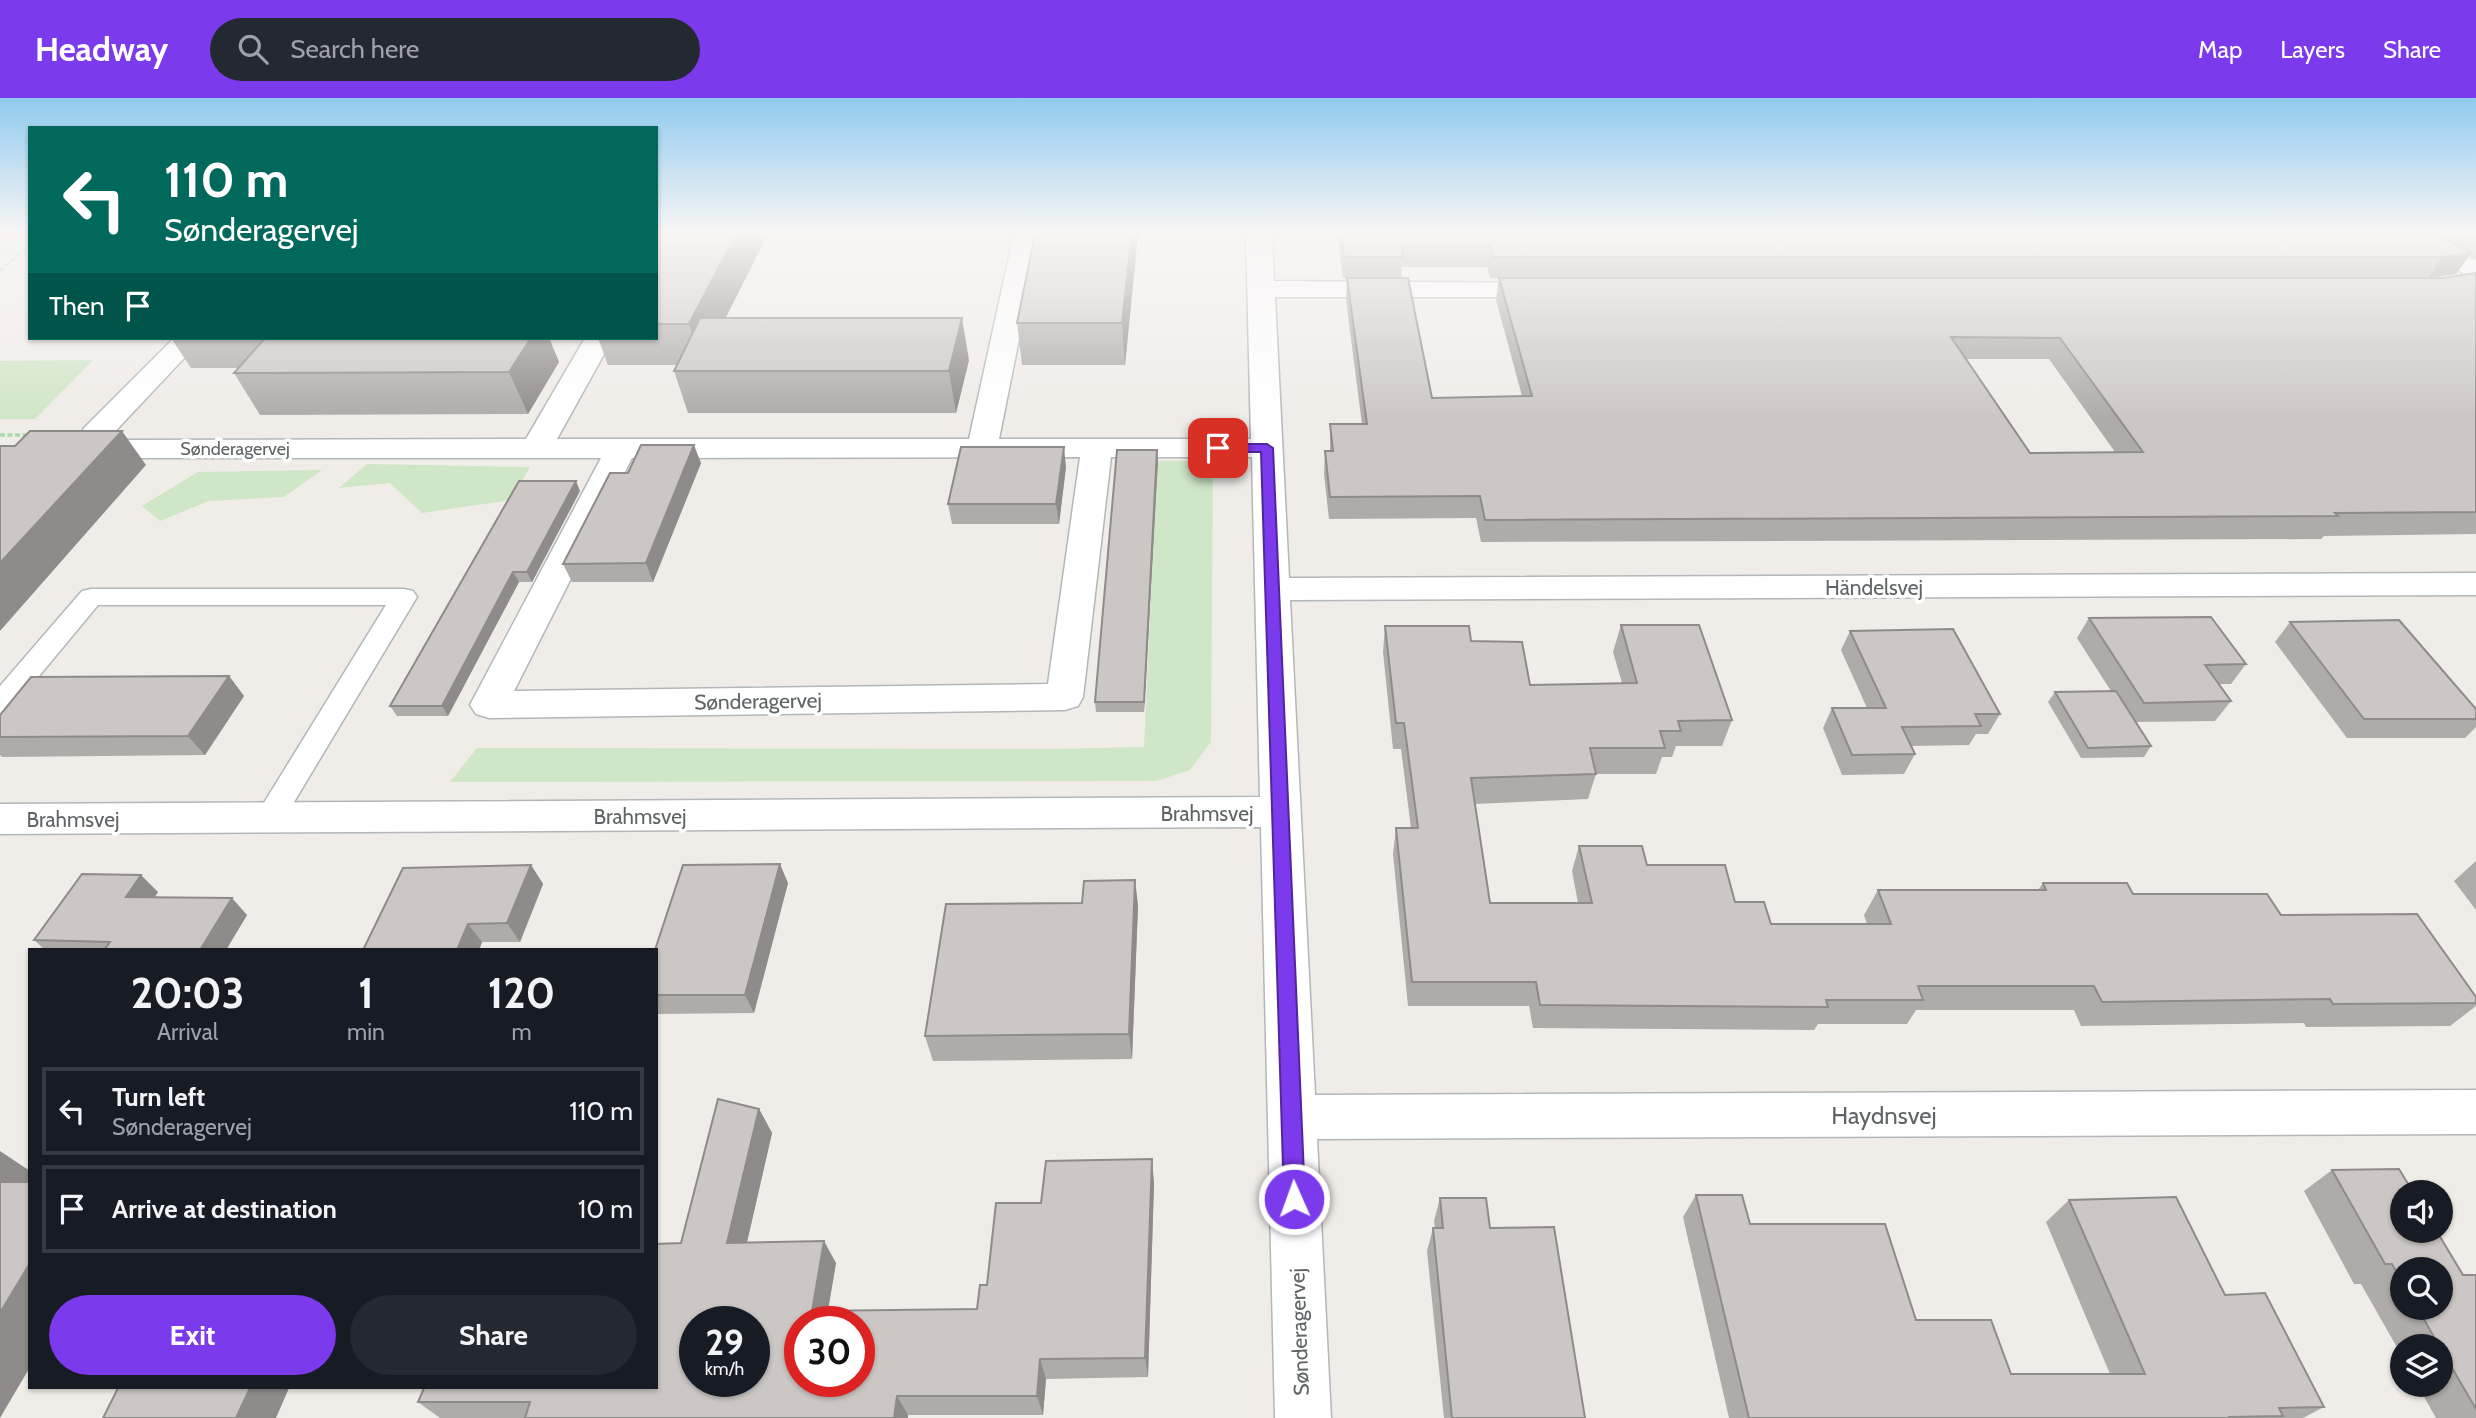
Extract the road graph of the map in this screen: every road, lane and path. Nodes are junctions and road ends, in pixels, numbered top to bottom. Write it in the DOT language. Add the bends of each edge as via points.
graph roads {
  1 [pos="1014,296"];
  2 [pos="1261,296"];
  3 [pos="187,340"];
  4 [pos="598,340"];
  5 [pos="1097,448"];
  6 [pos="1267,448"];
  7 [pos="536,449"];
  8 [pos="621,449"];
  9 [pos="982,449"];
  10 [pos="2476,584"];
  11 [pos="1272,589"];
  12 [pos="0,705"];
  13 [pos="1280,812"];
  14 [pos="0,819"];
  15 [pos="270,819"];
  16 [pos="2476,1112"];
  17 [pos="1291,1117"];
  18 [pos="1303,1418"];
  1 -- 9 [label="street"];
  2 -- 6 [label="street, Sønderagervej"];
  3 -- 7 [label="street, Sønderagervej" via="95,434 86,449"];
  4 -- 7 [label="street"];
  5 -- 6 [label="street, Sønderagervej"];
  5 -- 8 [label="street, Sønderagervej" via="1065,697 489,705"];
  5 -- 9 [label="street, Sønderagervej"];
  6 -- 11 [label="street, Sønderagervej"];
  7 -- 8 [label="street, Sønderagervej"];
  8 -- 9 [label="street, Sønderagervej"];
  10 -- 11 [label="street, Händelsvej"];
  11 -- 13 [label="street, Sønderagervej"];
  12 -- 15 [label="lane" via="92,597 404,597"];
  13 -- 15 [label="street, Brahmsvej"];
  13 -- 17 [label="street, Sønderagervej"];
  14 -- 15 [label="street, Brahmsvej"];
  16 -- 17 [label="street, Haydnsvej"];
  17 -- 18 [label="street, Sønderagervej"];
}
